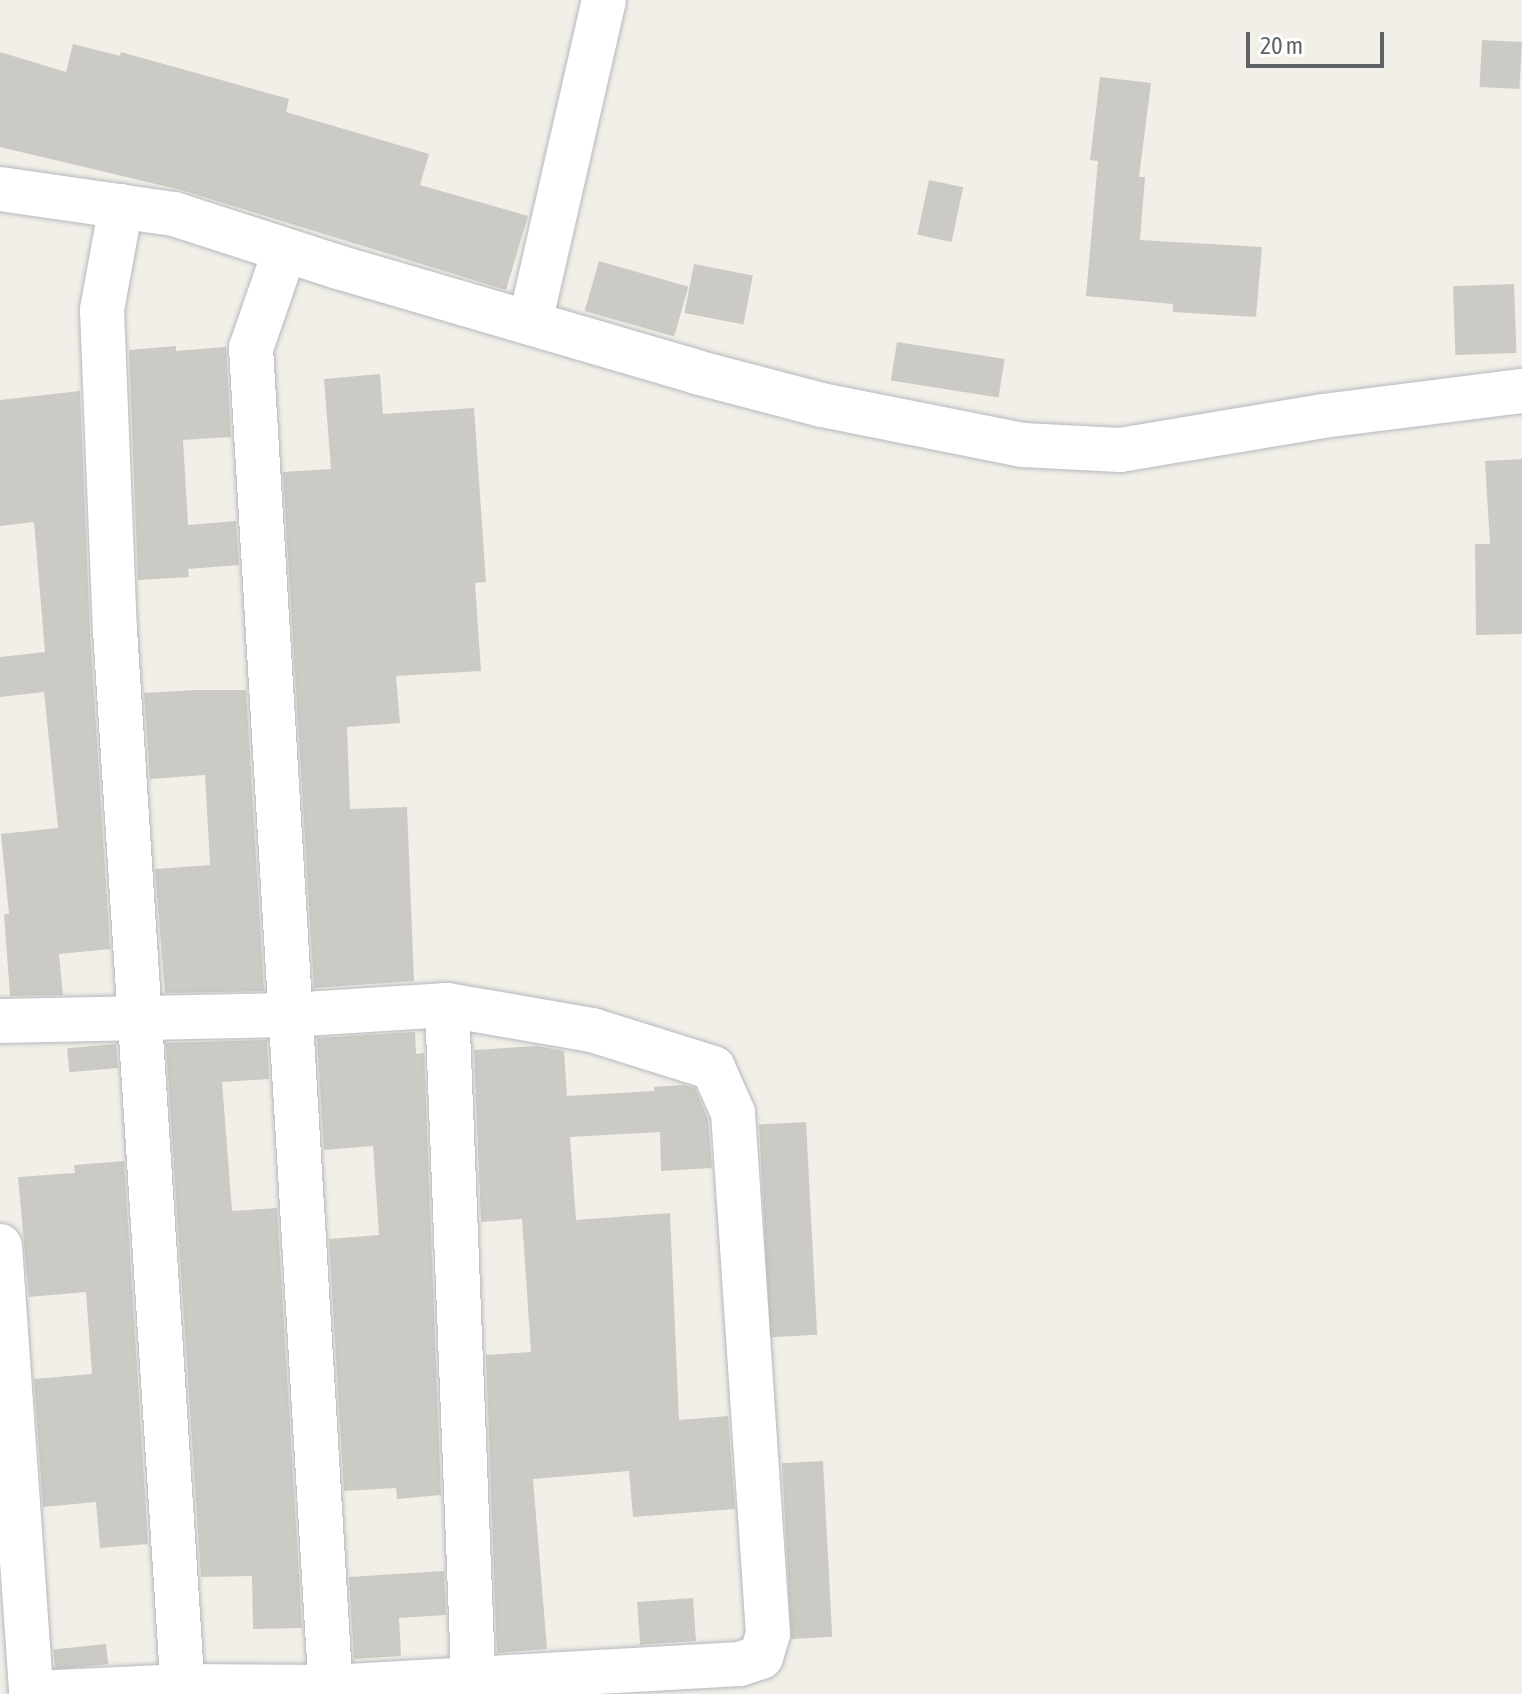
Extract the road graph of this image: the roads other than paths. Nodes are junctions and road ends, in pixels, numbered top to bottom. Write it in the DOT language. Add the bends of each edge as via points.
graph roads {
  1 [pos="604,0"];
  2 [pos="0,189"];
  3 [pos="121,206"];
  4 [pos="285,250"];
  5 [pos="530,323"];
  6 [pos="1522,391"];
  7 [pos="447,1005"];
  8 [pos="289,1015"];
  9 [pos="139,1017"];
  10 [pos="0,1021"];
  11 [pos="0,1246"];
  12 [pos="624,1684"];
  13 [pos="473,1687"];
  14 [pos="182,1690"];
  15 [pos="331,1690"];
  16 [pos="31,1694"];
  1 -- 5 [label="street"];
  2 -- 3 [label="street"];
  3 -- 4 [label="street" via="174,214"];
  3 -- 9 [label="street" via="102,310"];
  4 -- 5 [label="street"];
  4 -- 8 [label="street" via="251,348"];
  5 -- 6 [label="street" via="822,405 1023,445 1120,450 1323,416"];
  7 -- 8 [label="street"];
  7 -- 12 [label="street" via="592,1030 713,1068 733,1113 768,1634 761,1657"];
  7 -- 13 [label="street"];
  8 -- 9 [label="street"];
  8 -- 15 [label="street"];
  9 -- 10 [label="street"];
  9 -- 14 [label="street"];
  11 -- 16 [label="street"];
  12 -- 13 [label="street"];
  13 -- 15 [label="street"];
  14 -- 15 [label="street"];
  14 -- 16 [label="street"];
}
